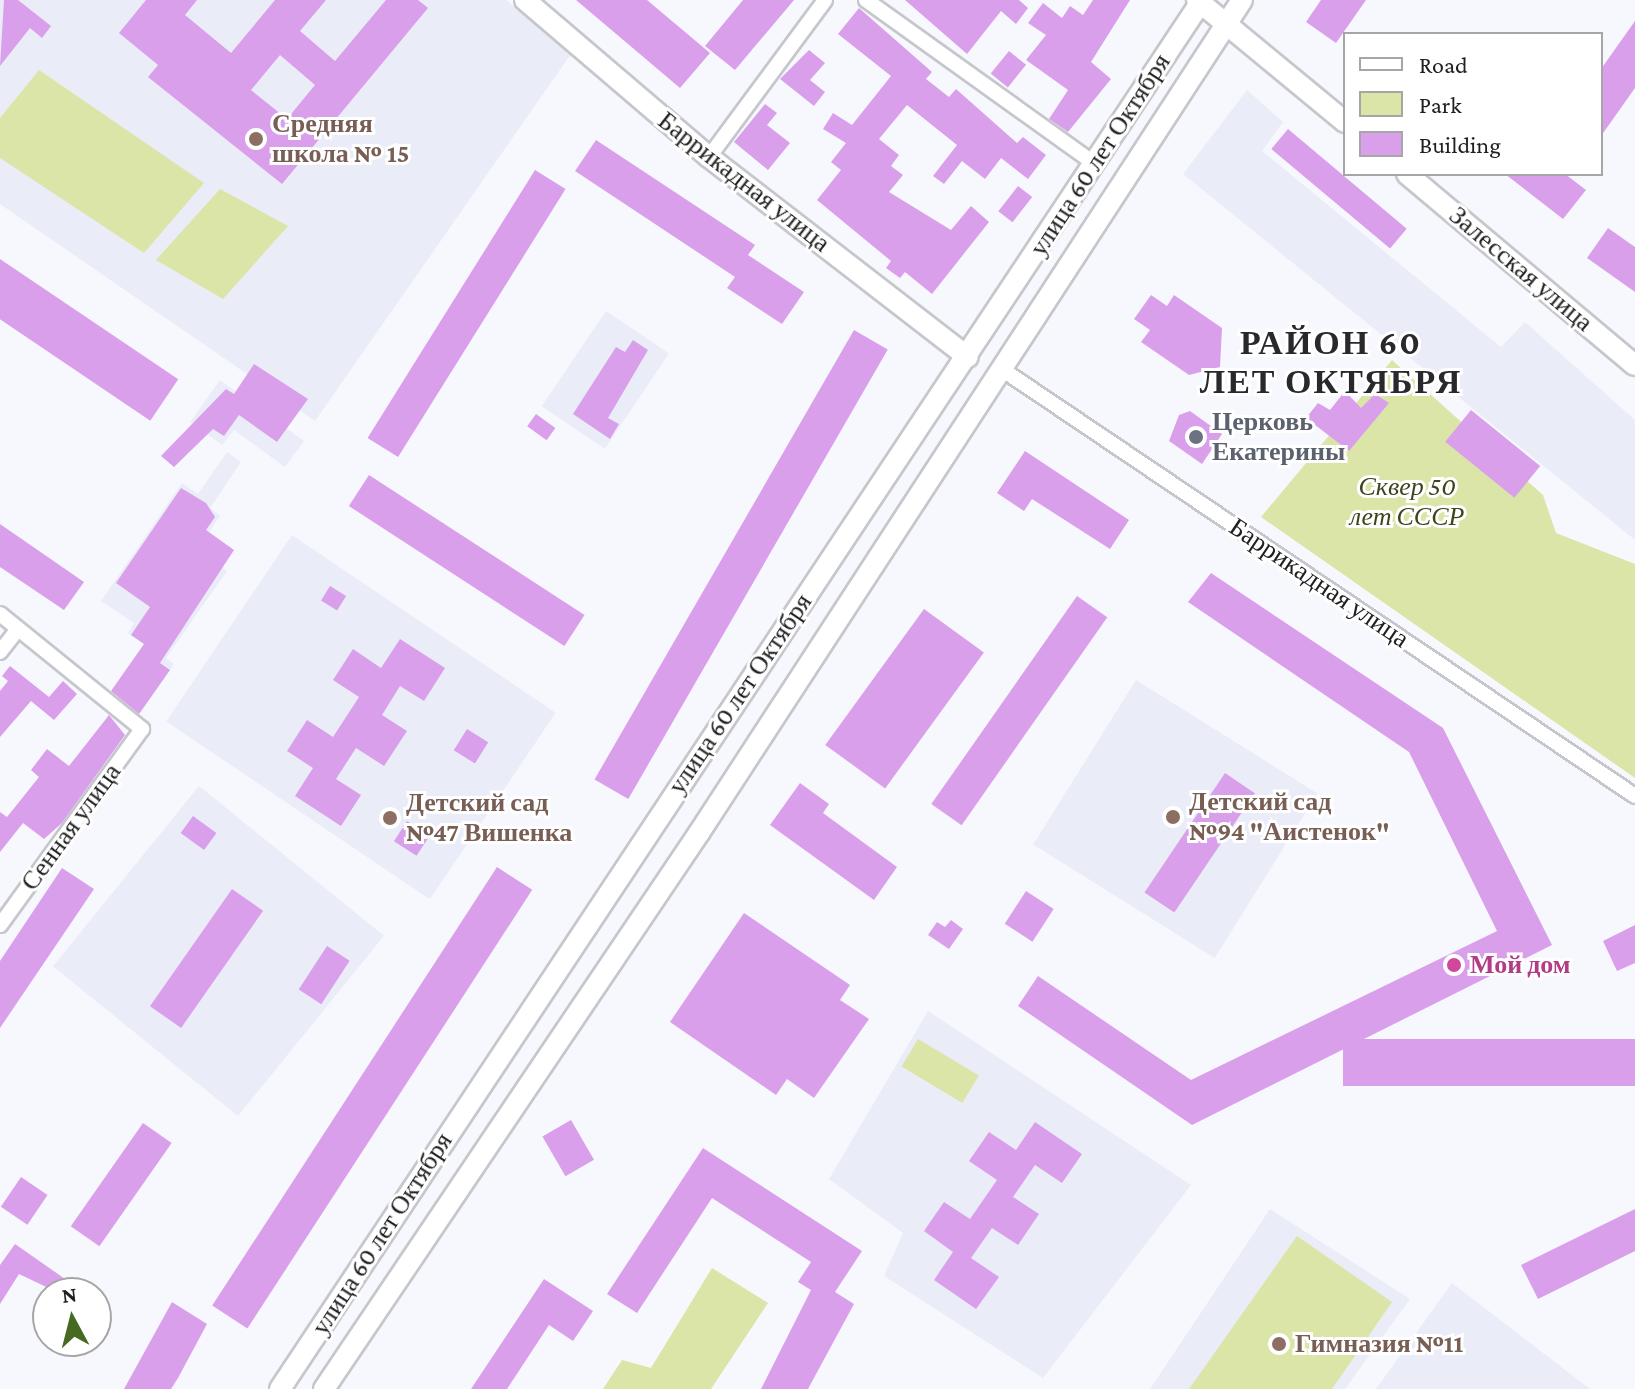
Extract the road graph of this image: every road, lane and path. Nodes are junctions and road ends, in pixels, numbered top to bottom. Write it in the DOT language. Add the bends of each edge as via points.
graph roads {
  1 [pos="525,0"];
  2 [pos="825,0"];
  3 [pos="866,0"];
  4 [pos="1242,0"];
  5 [pos="1200,1"];
  6 [pos="1226,23"];
  7 [pos="1343,120"];
  8 [pos="709,157"];
  9 [pos="1095,164"];
  10 [pos="1409,176"];
  11 [pos="968,357"];
  12 [pos="1635,365"];
  13 [pos="1003,370"];
  14 [pos="0,614"];
  15 [pos="18,629"];
  16 [pos="0,652"];
  17 [pos="1635,796"];
  18 [pos="0,925"];
  19 [pos="365,1261"];
  20 [pos="395,1282"];
  21 [pos="280,1389"];
  22 [pos="324,1389"];
  1 -- 8 [label="main road, Баррикадная улица"];
  2 -- 8 [label="street"];
  3 -- 9 [label="street"];
  4 -- 6 [label="main road, улица 60 лет Октября"];
  5 -- 6 [label="main road"];
  5 -- 9 [label="main road, улица 60 лет Октября"];
  6 -- 7 [label="main road"];
  6 -- 13 [label="main road, улица 60 лет Октября"];
  8 -- 11 [label="main road, Баррикадная улица"];
  9 -- 11 [label="main road, улица 60 лет Октября"];
  10 -- 12 [label="main road, Залесская улица"];
  11 -- 19 [label="main road, улица 60 лет Октября"];
  13 -- 17 [label="street, Баррикадная улица"];
  13 -- 20 [label="main road, улица 60 лет Октября"];
  14 -- 15 [label="street"];
  15 -- 16 [label="street"];
  15 -- 18 [label="street, Сенная улица" via="142,729"];
  19 -- 20 [label="main road"];
  19 -- 21 [label="main road, улица 60 лет Октября"];
  20 -- 22 [label="main road, улица 60 лет Октября"];
}
